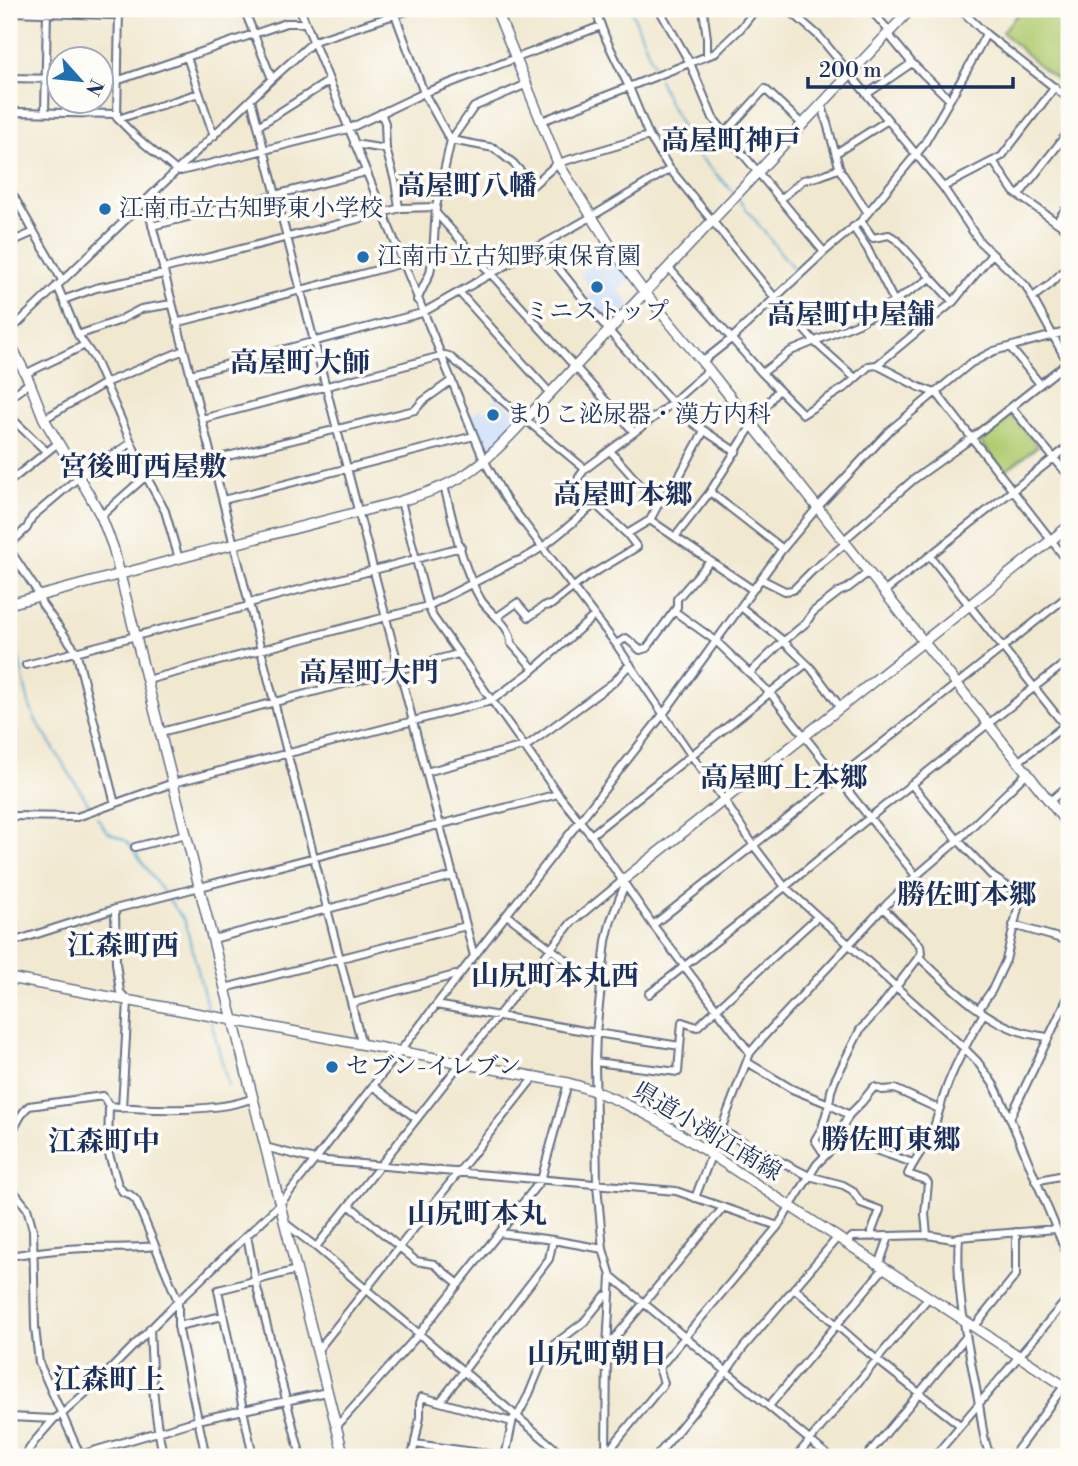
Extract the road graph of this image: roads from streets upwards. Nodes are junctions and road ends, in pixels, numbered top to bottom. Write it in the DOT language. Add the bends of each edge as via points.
graph roads {
  1 [pos="135,9"];
  2 [pos="244,9"];
  3 [pos="300,9"];
  4 [pos="413,9"];
  5 [pos="496,9"];
  6 [pos="595,9"];
  7 [pos="659,9"];
  8 [pos="703,9"];
  9 [pos="757,9"];
  10 [pos="784,9"];
  11 [pos="870,9"];
  12 [pos="911,9"];
  13 [pos="960,9"];
  14 [pos="47,11"];
  15 [pos="9,12"];
  16 [pos="119,12"];
  17 [pos="394,12"];
  18 [pos="305,23"];
  19 [pos="601,26"];
  20 [pos="889,33"];
  21 [pos="254,34"];
  22 [pos="986,34"];
  23 [pos="314,41"];
  24 [pos="46,46"];
  25 [pos="708,56"];
  26 [pos="187,57"];
  27 [pos="516,57"];
  28 [pos="691,63"];
  29 [pos="912,63"];
  30 [pos="850,74"];
  31 [pos="9,78"];
  32 [pos="46,78"];
  33 [pos="272,79"];
  34 [pos="116,80"];
  35 [pos="119,80"];
  36 [pos="329,81"];
  37 [pos="527,84"];
  38 [pos="629,87"];
  39 [pos="1055,88"];
  40 [pos="199,93"];
  41 [pos="424,93"];
  42 [pos="867,94"];
  43 [pos="251,99"];
  44 [pos="949,99"];
  45 [pos="1069,99"];
  46 [pos="822,105"];
  47 [pos="45,113"];
  48 [pos="381,113"];
  49 [pos="118,117"];
  50 [pos="888,120"];
  51 [pos="542,121"];
  52 [pos="803,125"];
  53 [pos="258,126"];
  54 [pos="348,129"];
  55 [pos="1069,131"];
  56 [pos="725,133"];
  57 [pos="214,136"];
  58 [pos="649,136"];
  59 [pos="9,138"];
  60 [pos="451,140"];
  61 [pos="354,144"];
  62 [pos="386,149"];
  63 [pos="265,151"];
  64 [pos="836,153"];
  65 [pos="916,154"];
  66 [pos="993,161"];
  67 [pos="558,163"];
  68 [pos="840,168"];
  69 [pos="670,169"];
  70 [pos="177,171"];
  71 [pos="366,172"];
  72 [pos="759,173"];
  73 [pos="943,187"];
  74 [pos="9,188"];
  75 [pos="276,195"];
  76 [pos="1019,195"];
  77 [pos="781,200"];
  78 [pos="146,201"];
  79 [pos="1069,205"];
  80 [pos="399,208"];
  81 [pos="436,210"];
  82 [pos="383,213"];
  83 [pos="868,213"];
  84 [pos="591,217"];
  85 [pos="861,221"];
  86 [pos="712,222"];
  87 [pos="1056,222"];
  88 [pos="152,226"];
  89 [pos="853,227"];
  90 [pos="1069,231"];
  91 [pos="34,232"];
  92 [pos="286,237"];
  93 [pos="9,243"];
  94 [pos="541,246"];
  95 [pos="824,252"];
  96 [pos="992,254"];
  97 [pos="403,263"];
  98 [pos="1069,266"];
  99 [pos="669,268"];
  100 [pos="164,272"];
  101 [pos="491,274"];
  102 [pos="931,278"];
  103 [pos="60,283"];
  104 [pos="301,290"];
  105 [pos="459,292"];
  106 [pos="645,293"];
  107 [pos="1033,297"];
  108 [pos="775,298"];
  109 [pos="63,300"];
  110 [pos="417,300"];
  111 [pos="894,301"];
  112 [pos="953,302"];
  113 [pos="172,304"];
  114 [pos="422,313"];
  115 [pos="177,323"];
  116 [pos="609,331"];
  117 [pos="1069,331"];
  118 [pos="9,332"];
  119 [pos="78,335"];
  120 [pos="1052,335"];
  121 [pos="731,339"];
  122 [pos="814,340"];
  123 [pos="9,341"];
  124 [pos="314,341"];
  125 [pos="85,345"];
  126 [pos="1010,347"];
  127 [pos="184,350"];
  128 [pos="441,356"];
  129 [pos="1068,364"];
  130 [pos="877,365"];
  131 [pos="706,366"];
  132 [pos="575,368"];
  133 [pos="191,373"];
  134 [pos="762,373"];
  135 [pos="27,378"];
  136 [pos="855,378"];
  137 [pos="451,381"];
  138 [pos="105,383"];
  139 [pos="1040,384"];
  140 [pos="325,386"];
  141 [pos="778,390"];
  142 [pos="935,393"];
  143 [pos="551,394"];
  144 [pos="9,398"];
  145 [pos="672,402"];
  146 [pos="1011,407"];
  147 [pos="9,416"];
  148 [pos="44,419"];
  149 [pos="202,419"];
  150 [pos="526,419"];
  151 [pos="752,425"];
  152 [pos="337,429"];
  153 [pos="704,431"];
  154 [pos="634,432"];
  155 [pos="474,436"];
  156 [pos="972,438"];
  157 [pos="58,443"];
  158 [pos="131,443"];
  159 [pos="1069,446"];
  160 [pos="47,452"];
  161 [pos="610,452"];
  162 [pos="736,452"];
  163 [pos="1054,458"];
  164 [pos="212,459"];
  165 [pos="484,460"];
  166 [pos="346,469"];
  167 [pos="585,469"];
  168 [pos="146,476"];
  169 [pos="1069,476"];
  170 [pos="79,477"];
  171 [pos="9,482"];
  172 [pos="444,486"];
  173 [pos="1012,491"];
  174 [pos="710,492"];
  175 [pos="223,500"];
  176 [pos="401,501"];
  177 [pos="595,504"];
  178 [pos="658,505"];
  179 [pos="817,508"];
  180 [pos="358,513"];
  181 [pos="101,516"];
  182 [pos="650,520"];
  183 [pos="1069,526"];
  184 [pos="627,534"];
  185 [pos="675,537"];
  186 [pos="1051,540"];
  187 [pos="845,541"];
  188 [pos="234,544"];
  189 [pos="9,547"];
  190 [pos="461,547"];
  191 [pos="542,547"];
  192 [pos="783,550"];
  193 [pos="930,556"];
  194 [pos="179,559"];
  195 [pos="416,559"];
  196 [pos="710,561"];
  197 [pos="1069,563"];
  198 [pos="373,569"];
  199 [pos="869,572"];
  200 [pos="120,575"];
  201 [pos="761,579"];
  202 [pos="473,584"];
  203 [pos="572,586"];
  204 [pos="753,590"];
  205 [pos="885,591"];
  206 [pos="1069,595"];
  207 [pos="38,597"];
  208 [pos="9,604"];
  209 [pos="250,604"];
  210 [pos="970,605"];
  211 [pos="428,606"];
  212 [pos="741,607"];
  213 [pos="674,611"];
  214 [pos="594,615"];
  215 [pos="386,616"];
  216 [pos="497,617"];
  217 [pos="136,635"];
  218 [pos="716,641"];
  219 [pos="783,641"];
  220 [pos="924,641"];
  221 [pos="616,644"];
  222 [pos="1003,647"];
  223 [pos="261,650"];
  224 [pos="76,651"];
  225 [pos="458,654"];
  226 [pos="1069,660"];
  227 [pos="26,664"];
  228 [pos="630,664"];
  229 [pos="806,664"];
  230 [pos="399,669"];
  231 [pos="534,669"];
  232 [pos="750,673"];
  233 [pos="147,680"];
  234 [pos="957,683"];
  235 [pos="1035,687"];
  236 [pos="770,693"];
  237 [pos="491,701"];
  238 [pos="274,702"];
  239 [pos="841,708"];
  240 [pos="664,713"];
  241 [pos="412,721"];
  242 [pos="990,723"];
  243 [pos="1068,726"];
  244 [pos="160,732"];
  245 [pos="806,737"];
  246 [pos="524,746"];
  247 [pos="288,754"];
  248 [pos="691,755"];
  249 [pos="1019,761"];
  250 [pos="426,772"];
  251 [pos="1028,772"];
  252 [pos="838,779"];
  253 [pos="173,783"];
  254 [pos="911,784"];
  255 [pos="1069,785"];
  256 [pos="558,793"];
  257 [pos="724,800"];
  258 [pos="1050,801"];
  259 [pos="115,804"];
  260 [pos="9,816"];
  261 [pos="869,818"];
  262 [pos="580,821"];
  263 [pos="439,825"];
  264 [pos="1069,826"];
  265 [pos="186,834"];
  266 [pos="591,835"];
  267 [pos="958,840"];
  268 [pos="754,846"];
  269 [pos="135,847"];
  270 [pos="314,857"];
  271 [pos="453,876"];
  272 [pos="916,876"];
  273 [pos="624,882"];
  274 [pos="200,887"];
  275 [pos="785,887"];
  276 [pos="883,908"];
  277 [pos="115,909"];
  278 [pos="328,909"];
  279 [pos="507,915"];
  280 [pos="817,917"];
  281 [pos="653,925"];
  282 [pos="1013,925"];
  283 [pos="466,926"];
  284 [pos="214,939"];
  285 [pos="1069,941"];
  286 [pos="9,943"];
  287 [pos="849,946"];
  288 [pos="551,948"];
  289 [pos="474,956"];
  290 [pos="919,957"];
  291 [pos="341,959"];
  292 [pos="685,966"];
  293 [pos="459,976"];
  294 [pos="9,978"];
  295 [pos="895,986"];
  296 [pos="225,988"];
  297 [pos="601,988"];
  298 [pos="649,994"];
  299 [pos="1069,995"];
  300 [pos="128,1001"];
  301 [pos="352,1003"];
  302 [pos="436,1006"];
  303 [pos="717,1009"];
  304 [pos="981,1011"];
  305 [pos="498,1015"];
  306 [pos="234,1022"];
  307 [pos="596,1033"];
  308 [pos="1048,1037"];
  309 [pos="362,1045"];
  310 [pos="680,1046"];
  311 [pos="964,1048"];
  312 [pos="400,1051"];
  313 [pos="750,1053"];
  314 [pos="595,1062"];
  315 [pos="747,1062"];
  316 [pos="460,1063"];
  317 [pos="534,1077"];
  318 [pos="568,1083"];
  319 [pos="373,1086"];
  320 [pos="595,1090"];
  321 [pos="253,1098"];
  322 [pos="830,1104"];
  323 [pos="109,1106"];
  324 [pos="122,1108"];
  325 [pos="939,1109"];
  326 [pos="849,1115"];
  327 [pos="1010,1118"];
  328 [pos="416,1119"];
  329 [pos="720,1130"];
  330 [pos="840,1133"];
  331 [pos="9,1134"];
  332 [pos="265,1147"];
  333 [pos="711,1154"];
  334 [pos="825,1155"];
  335 [pos="315,1160"];
  336 [pos="913,1163"];
  337 [pos="380,1166"];
  338 [pos="459,1173"];
  339 [pos="1069,1174"];
  340 [pos="809,1176"];
  341 [pos="541,1180"];
  342 [pos="1035,1181"];
  343 [pos="597,1185"];
  344 [pos="9,1186"];
  345 [pos="695,1198"];
  346 [pos="279,1204"];
  347 [pos="349,1205"];
  348 [pos="790,1206"];
  349 [pos="723,1208"];
  350 [pos="286,1224"];
  351 [pos="778,1226"];
  352 [pos="1056,1229"];
  353 [pos="1016,1232"];
  354 [pos="499,1233"];
  355 [pos="247,1235"];
  356 [pos="927,1236"];
  357 [pos="872,1237"];
  358 [pos="889,1237"];
  359 [pos="959,1237"];
  360 [pos="553,1240"];
  361 [pos="842,1240"];
  362 [pos="155,1246"];
  363 [pos="316,1247"];
  364 [pos="400,1247"];
  365 [pos="603,1250"];
  366 [pos="34,1252"];
  367 [pos="9,1256"];
  368 [pos="1069,1259"];
  369 [pos="882,1266"];
  370 [pos="297,1270"];
  371 [pos="611,1276"];
  372 [pos="255,1280"];
  373 [pos="458,1284"];
  374 [pos="794,1288"];
  375 [pos="366,1290"];
  376 [pos="610,1294"];
  377 [pos="929,1297"];
  378 [pos="1069,1297"];
  379 [pos="178,1301"];
  380 [pos="644,1303"];
  381 [pos="223,1316"];
  382 [pos="963,1318"];
  383 [pos="836,1325"];
  384 [pos="177,1326"];
  385 [pos="975,1326"];
  386 [pos="150,1328"];
  387 [pos="419,1334"];
  388 [pos="966,1337"];
  389 [pos="685,1338"];
  390 [pos="607,1347"];
  391 [pos="317,1351"];
  392 [pos="1020,1357"];
  393 [pos="877,1360"];
  394 [pos="463,1371"];
  395 [pos="727,1371"];
  396 [pos="1067,1388"];
  397 [pos="327,1392"];
  398 [pos="919,1393"];
  399 [pos="286,1400"];
  400 [pos="440,1402"];
  401 [pos="979,1404"];
  402 [pos="769,1406"];
  403 [pos="242,1410"];
  404 [pos="62,1414"];
  405 [pos="9,1417"];
  406 [pos="515,1418"];
  407 [pos="54,1419"];
  408 [pos="198,1420"];
  409 [pos="960,1425"];
  410 [pos="336,1427"];
  411 [pos="157,1431"];
  412 [pos="810,1441"];
  413 [pos="415,1444"];
  414 [pos="606,1455"];
  415 [pos="80,1456"];
  416 [pos="24,1457"];
  417 [pos="164,1457"];
  418 [pos="206,1457"];
  419 [pos="253,1457"];
  420 [pos="300,1457"];
  421 [pos="344,1457"];
  422 [pos="412,1457"];
  423 [pos="507,1457"];
  424 [pos="565,1457"];
  425 [pos="656,1457"];
  426 [pos="796,1457"];
  427 [pos="830,1457"];
  428 [pos="866,1457"];
  429 [pos="934,1457"];
  430 [pos="991,1457"];
  431 [pos="1012,1457"];
  1 -- 16 [label="street"];
  2 -- 21 [label="street"];
  3 -- 18 [label="street"];
  4 -- 17 [label="street"];
  5 -- 27 [label="street"];
  6 -- 19 [label="street"];
  7 -- 28 [label="street"];
  8 -- 25 [label="street"];
  9 -- 25 [label="street"];
  10 -- 30 [label="street" via="808,25"];
  11 -- 20 [label="street"];
  12 -- 20 [label="street"];
  13 -- 22 [label="street"];
  14 -- 15 [label="street"];
  14 -- 16 [label="street"];
  14 -- 24 [label="street"];
  16 -- 35 [label="street"];
  17 -- 23 [label="street"];
  17 -- 41 [label="street"];
  18 -- 21 [label="street" via="286,23"];
  18 -- 23 [label="street"];
  19 -- 27 [label="street"];
  19 -- 38 [label="street"];
  20 -- 29 [label="street"];
  20 -- 30 [label="street"];
  21 -- 26 [label="street"];
  21 -- 33 [label="street"];
  22 -- 39 [label="street"];
  22 -- 44 [label="street"];
  23 -- 33 [label="street"];
  23 -- 36 [label="street"];
  25 -- 28 [label="street"];
  26 -- 35 [label="street"];
  26 -- 40 [label="street"];
  27 -- 37 [label="street"];
  27 -- 41 [label="street"];
  28 -- 38 [label="street"];
  28 -- 56 [label="street" via="713,118"];
  29 -- 42 [label="street"];
  29 -- 44 [label="street"];
  30 -- 42 [label="street"];
  30 -- 46 [label="street"];
  31 -- 32 [label="street"];
  32 -- 47 [label="street"];
  33 -- 43 [label="street"];
  34 -- 35 [label="street"];
  35 -- 49 [label="street"];
  36 -- 53 [label="street"];
  36 -- 54 [label="street"];
  37 -- 51 [label="street"];
  37 -- 60 [label="street" via="474,107"];
  38 -- 51 [label="street"];
  38 -- 58 [label="street"];
  39 -- 45 [label="street"];
  39 -- 66 [label="street" via="1002,156"];
  40 -- 49 [label="street"];
  40 -- 57 [label="street"];
  41 -- 48 [label="street"];
  41 -- 60 [label="street"];
  42 -- 50 [label="street"];
  43 -- 53 [label="street"];
  43 -- 57 [label="street"];
  44 -- 65 [label="street"];
  46 -- 52 [label="street"];
  46 -- 64 [label="street"];
  47 -- 49 [label="street"];
  47 -- 59 [label="street" via="16,111"];
  48 -- 54 [label="street"];
  48 -- 62 [label="street"];
  49 -- 70 [label="street"];
  50 -- 64 [label="street"];
  50 -- 65 [label="street"];
  51 -- 67 [label="street"];
  52 -- 56 [label="street" via="765,89"];
  52 -- 72 [label="street"];
  53 -- 63 [label="street"];
  54 -- 61 [label="street"];
  54 -- 63 [label="street"];
  55 -- 76 [label="street"];
  56 -- 72 [label="street"];
  57 -- 70 [label="street"];
  58 -- 67 [label="street"];
  58 -- 69 [label="street"];
  60 -- 67 [label="street" via="494,148 533,185"];
  60 -- 81 [label="street"];
  61 -- 62 [label="street"];
  61 -- 71 [label="street"];
  62 -- 80 [label="street"];
  63 -- 70 [label="street"];
  63 -- 75 [label="street"];
  64 -- 68 [label="street"];
  65 -- 73 [label="street"];
  65 -- 83 [label="street"];
  66 -- 73 [label="street"];
  66 -- 76 [label="street"];
  67 -- 84 [label="street"];
  68 -- 77 [label="street" via="803,180"];
  68 -- 83 [label="street"];
  69 -- 84 [label="street"];
  69 -- 86 [label="street"];
  70 -- 78 [label="street"];
  71 -- 75 [label="street"];
  71 -- 82 [label="street"];
  72 -- 77 [label="street"];
  72 -- 86 [label="street"];
  73 -- 96 [label="street"];
  74 -- 91 [label="street"];
  75 -- 88 [label="street"];
  75 -- 92 [label="street"];
  76 -- 87 [label="street"];
  77 -- 95 [label="street"];
  78 -- 88 [label="street"];
  78 -- 103 [label="street"];
  79 -- 87 [label="street"];
  80 -- 81 [label="street"];
  80 -- 82 [label="street"];
  81 -- 101 [label="street"];
  81 -- 110 [label="street" via="430,273"];
  82 -- 92 [label="street"];
  82 -- 97 [label="street"];
  83 -- 85 [label="street"];
  84 -- 94 [label="street"];
  84 -- 106 [label="street"];
  85 -- 89 [label="street"];
  85 -- 102 [label="street" via="873,237 889,235 897,240"];
  86 -- 99 [label="street"];
  86 -- 108 [label="street"];
  87 -- 90 [label="street"];
  88 -- 100 [label="street"];
  89 -- 95 [label="street"];
  89 -- 111 [label="street"];
  91 -- 93 [label="street"];
  91 -- 103 [label="street"];
  92 -- 100 [label="street"];
  92 -- 104 [label="street"];
  94 -- 101 [label="street"];
  94 -- 116 [label="street"];
  95 -- 108 [label="street"];
  96 -- 107 [label="street"];
  96 -- 112 [label="street"];
  97 -- 104 [label="street"];
  97 -- 110 [label="street"];
  98 -- 107 [label="street"];
  99 -- 106 [label="street"];
  99 -- 121 [label="street"];
  100 -- 109 [label="street"];
  100 -- 113 [label="street"];
  101 -- 105 [label="street"];
  101 -- 132 [label="street"];
  102 -- 111 [label="street"];
  102 -- 112 [label="street"];
  103 -- 109 [label="street"];
  103 -- 118 [label="street"];
  104 -- 115 [label="street"];
  104 -- 124 [label="street"];
  105 -- 114 [label="street"];
  105 -- 143 [label="street"];
  106 -- 116 [label="street"];
  106 -- 131 [label="street"];
  107 -- 120 [label="street"];
  108 -- 121 [label="street"];
  108 -- 122 [label="street"];
  109 -- 119 [label="street"];
  110 -- 114 [label="street"];
  111 -- 122 [label="street" via="859,323"];
  112 -- 130 [label="street"];
  113 -- 115 [label="street"];
  113 -- 119 [label="street" via="141,309"];
  114 -- 124 [label="street"];
  114 -- 128 [label="street"];
  115 -- 127 [label="street"];
  116 -- 132 [label="street"];
  116 -- 145 [label="street"];
  117 -- 120 [label="street"];
  119 -- 125 [label="street"];
  120 -- 126 [label="street"];
  120 -- 129 [label="street"];
  121 -- 131 [label="street"];
  121 -- 134 [label="street"];
  122 -- 134 [label="street"];
  122 -- 136 [label="street"];
  123 -- 135 [label="street"];
  124 -- 133 [label="street"];
  124 -- 140 [label="street"];
  125 -- 135 [label="street"];
  125 -- 138 [label="street"];
  126 -- 139 [label="street"];
  126 -- 142 [label="street" via="971,363"];
  127 -- 133 [label="street"];
  127 -- 138 [label="street"];
  128 -- 137 [label="street"];
  128 -- 140 [label="street"];
  128 -- 150 [label="street" via="449,356"];
  129 -- 139 [label="street"];
  130 -- 136 [label="street"];
  130 -- 142 [label="street"];
  131 -- 145 [label="street"];
  131 -- 151 [label="street"];
  132 -- 143 [label="street"];
  132 -- 154 [label="street"];
  133 -- 149 [label="street"];
  134 -- 141 [label="street"];
  135 -- 144 [label="street"];
  135 -- 148 [label="street"];
  136 -- 141 [label="street" via="803,414"];
  137 -- 152 [label="street" via="415,410"];
  137 -- 155 [label="street"];
  138 -- 148 [label="street"];
  138 -- 158 [label="street"];
  139 -- 146 [label="street"];
  140 -- 149 [label="street"];
  140 -- 152 [label="street"];
  141 -- 151 [label="street"];
  142 -- 156 [label="street"];
  142 -- 179 [label="street" via="890,430"];
  143 -- 150 [label="street"];
  145 -- 153 [label="street"];
  145 -- 154 [label="street"];
  146 -- 156 [label="street"];
  146 -- 163 [label="street"];
  147 -- 160 [label="street"];
  148 -- 157 [label="street"];
  149 -- 164 [label="street"];
  150 -- 165 [label="street"];
  150 -- 167 [label="street"];
  151 -- 162 [label="street"];
  151 -- 179 [label="street"];
  152 -- 164 [label="street"];
  152 -- 166 [label="street"];
  153 -- 162 [label="street"];
  153 -- 178 [label="street"];
  154 -- 161 [label="street"];
  155 -- 165 [label="street"];
  155 -- 166 [label="street"];
  156 -- 173 [label="street"];
  156 -- 187 [label="street" via="913,480"];
  157 -- 160 [label="street"];
  157 -- 170 [label="street"];
  158 -- 168 [label="street"];
  158 -- 170 [label="street"];
  159 -- 163 [label="street"];
  160 -- 171 [label="street"];
  161 -- 167 [label="street"];
  161 -- 178 [label="street"];
  162 -- 174 [label="street"];
  163 -- 169 [label="street"];
  163 -- 173 [label="street"];
  164 -- 168 [label="street"];
  164 -- 175 [label="street"];
  165 -- 172 [label="street"];
  165 -- 191 [label="street" via="505,498"];
  166 -- 175 [label="street"];
  166 -- 180 [label="street"];
  167 -- 177 [label="street" via="576,486"];
  168 -- 181 [label="street"];
  168 -- 194 [label="street" via="165,512"];
  170 -- 181 [label="street"];
  170 -- 189 [label="street" via="32,517"];
  172 -- 176 [label="street"];
  172 -- 190 [label="street"];
  173 -- 186 [label="street"];
  173 -- 193 [label="street"];
  174 -- 185 [label="street"];
  174 -- 192 [label="street"];
  175 -- 188 [label="street"];
  176 -- 180 [label="street"];
  176 -- 195 [label="street"];
  177 -- 184 [label="street"];
  177 -- 191 [label="street"];
  178 -- 182 [label="street"];
  179 -- 187 [label="street"];
  179 -- 192 [label="street"];
  180 -- 188 [label="street"];
  180 -- 198 [label="street"];
  181 -- 200 [label="street"];
  182 -- 184 [label="street"];
  182 -- 185 [label="street"];
  183 -- 186 [label="street"];
  184 -- 203 [label="street" via="637,547"];
  185 -- 196 [label="street"];
  186 -- 197 [label="street"];
  186 -- 210 [label="street"];
  187 -- 199 [label="street"];
  187 -- 201 [label="street" via="793,590 785,591"];
  188 -- 194 [label="street"];
  188 -- 209 [label="street"];
  189 -- 207 [label="street"];
  190 -- 195 [label="street"];
  190 -- 202 [label="street"];
  191 -- 202 [label="street"];
  191 -- 203 [label="street"];
  192 -- 201 [label="street"];
  193 -- 205 [label="street"];
  193 -- 210 [label="street"];
  194 -- 200 [label="street"];
  195 -- 198 [label="street"];
  195 -- 211 [label="street"];
  196 -- 204 [label="street"];
  196 -- 213 [label="street" via="677,599"];
  198 -- 209 [label="street"];
  198 -- 215 [label="street"];
  199 -- 205 [label="street"];
  199 -- 219 [label="street" via="813,612"];
  200 -- 207 [label="street"];
  200 -- 217 [label="street"];
  201 -- 204 [label="street"];
  202 -- 211 [label="street"];
  202 -- 216 [label="street"];
  203 -- 214 [label="street"];
  203 -- 216 [label="street" via="529,617 517,603"];
  204 -- 212 [label="street"];
  205 -- 220 [label="street"];
  206 -- 222 [label="street"];
  207 -- 208 [label="street"];
  207 -- 224 [label="street"];
  209 -- 217 [label="street"];
  209 -- 223 [label="street"];
  210 -- 220 [label="street"];
  210 -- 222 [label="street"];
  211 -- 215 [label="street"];
  211 -- 225 [label="street"];
  212 -- 218 [label="street"];
  212 -- 219 [label="street"];
  213 -- 218 [label="street"];
  213 -- 221 [label="street" via="647,648 640,650 626,638"];
  214 -- 221 [label="street"];
  214 -- 231 [label="street"];
  215 -- 223 [label="street"];
  215 -- 230 [label="street"];
  216 -- 231 [label="street" via="511,643"];
  217 -- 224 [label="street"];
  217 -- 233 [label="street"];
  218 -- 232 [label="street"];
  218 -- 240 [label="street"];
  219 -- 229 [label="street"];
  219 -- 232 [label="street"];
  220 -- 234 [label="street"];
  220 -- 239 [label="street"];
  221 -- 228 [label="street"];
  222 -- 234 [label="street"];
  222 -- 235 [label="street"];
  223 -- 233 [label="street"];
  223 -- 238 [label="street"];
  224 -- 227 [label="street"];
  224 -- 259 [label="street"];
  225 -- 230 [label="street"];
  225 -- 237 [label="street"];
  226 -- 235 [label="street"];
  228 -- 240 [label="street"];
  228 -- 246 [label="street" via="614,682"];
  229 -- 236 [label="street"];
  229 -- 239 [label="street"];
  230 -- 238 [label="street"];
  230 -- 241 [label="street"];
  231 -- 237 [label="street"];
  232 -- 236 [label="street"];
  233 -- 244 [label="street"];
  234 -- 242 [label="street"];
  234 -- 252 [label="street"];
  235 -- 242 [label="street"];
  235 -- 243 [label="street"];
  236 -- 245 [label="street"];
  236 -- 248 [label="street"];
  237 -- 241 [label="street"];
  237 -- 246 [label="street"];
  238 -- 244 [label="street"];
  238 -- 247 [label="street"];
  239 -- 245 [label="street"];
  240 -- 248 [label="street"];
  240 -- 262 [label="street"];
  241 -- 247 [label="street"];
  241 -- 250 [label="street"];
  242 -- 249 [label="street"];
  242 -- 254 [label="street"];
  243 -- 249 [label="street"];
  244 -- 253 [label="street"];
  245 -- 252 [label="street"];
  245 -- 257 [label="street"];
  246 -- 250 [label="street"];
  246 -- 256 [label="street"];
  247 -- 253 [label="street"];
  247 -- 270 [label="street"];
  248 -- 257 [label="street"];
  248 -- 266 [label="street"];
  249 -- 251 [label="street"];
  250 -- 263 [label="street"];
  251 -- 258 [label="street"];
  251 -- 267 [label="street"];
  252 -- 261 [label="street"];
  252 -- 268 [label="street"];
  253 -- 259 [label="street"];
  253 -- 265 [label="street"];
  254 -- 261 [label="street"];
  254 -- 267 [label="street"];
  255 -- 258 [label="street"];
  256 -- 262 [label="street"];
  256 -- 263 [label="street"];
  257 -- 268 [label="street"];
  257 -- 273 [label="street"];
  258 -- 264 [label="street"];
  259 -- 260 [label="street" via="77,817"];
  261 -- 272 [label="street"];
  261 -- 275 [label="street"];
  262 -- 266 [label="street"];
  262 -- 279 [label="street"];
  263 -- 270 [label="street"];
  263 -- 271 [label="street"];
  265 -- 269 [label="street"];
  265 -- 274 [label="street"];
  266 -- 273 [label="street"];
  267 -- 272 [label="street"];
  267 -- 282 [label="street" via="993,877 1021,895"];
  268 -- 275 [label="street"];
  268 -- 281 [label="street"];
  270 -- 274 [label="street"];
  270 -- 278 [label="street"];
  271 -- 278 [label="street"];
  271 -- 283 [label="street"];
  272 -- 276 [label="street"];
  273 -- 281 [label="street"];
  273 -- 288 [label="street" via="570,923"];
  273 -- 297 [label="street" via="606,942"];
  274 -- 277 [label="street"];
  274 -- 284 [label="street"];
  275 -- 280 [label="street"];
  275 -- 292 [label="street"];
  276 -- 287 [label="street"];
  276 -- 290 [label="street" via="920,945"];
  277 -- 286 [label="street"];
  277 -- 300 [label="street" via="120,992"];
  278 -- 284 [label="street"];
  278 -- 291 [label="street"];
  279 -- 288 [label="street"];
  279 -- 289 [label="street"];
  280 -- 287 [label="street"];
  280 -- 303 [label="street"];
  281 -- 292 [label="street"];
  282 -- 285 [label="street"];
  282 -- 304 [label="street" via="1006,960"];
  283 -- 289 [label="street"];
  283 -- 291 [label="street"];
  284 -- 296 [label="street"];
  287 -- 295 [label="street"];
  287 -- 313 [label="street"];
  288 -- 297 [label="street"];
  288 -- 305 [label="street"];
  289 -- 293 [label="street"];
  290 -- 295 [label="street"];
  290 -- 304 [label="street"];
  291 -- 296 [label="street"];
  291 -- 301 [label="street"];
  292 -- 298 [label="street"];
  292 -- 303 [label="street"];
  293 -- 301 [label="street"];
  293 -- 302 [label="street"];
  294 -- 300 [label="street, 県道小渕江南線"];
  295 -- 311 [label="street"];
  295 -- 322 [label="street" via="860,1030 835,1080"];
  296 -- 306 [label="street"];
  297 -- 307 [label="street"];
  299 -- 308 [label="street"];
  300 -- 306 [label="street, 県道小渕江南線"];
  300 -- 324 [label="street"];
  301 -- 309 [label="street"];
  302 -- 305 [label="street"];
  302 -- 312 [label="street"];
  303 -- 310 [label="street" via="697,1027 682,1022"];
  303 -- 313 [label="street"];
  304 -- 308 [label="street" via="1008,1027"];
  304 -- 311 [label="street"];
  305 -- 307 [label="street"];
  305 -- 316 [label="street"];
  306 -- 309 [label="street, 県道小渕江南線"];
  306 -- 321 [label="street"];
  307 -- 310 [label="street"];
  307 -- 314 [label="street"];
  308 -- 327 [label="street"];
  309 -- 312 [label="street, 県道小渕江南線"];
  310 -- 314 [label="street" via="678,1072"];
  311 -- 325 [label="street"];
  311 -- 327 [label="street" via="994,1085"];
  312 -- 316 [label="street, 県道小渕江南線"];
  312 -- 319 [label="street"];
  313 -- 315 [label="street"];
  314 -- 320 [label="street"];
  315 -- 322 [label="street" via="792,1089"];
  315 -- 329 [label="street"];
  316 -- 317 [label="street, 県道小渕江南線"];
  316 -- 328 [label="street"];
  317 -- 318 [label="street, 県道小渕江南線"];
  317 -- 338 [label="street"];
  318 -- 320 [label="street, 県道小渕江南線"];
  318 -- 341 [label="street"];
  319 -- 328 [label="street"];
  319 -- 335 [label="street"];
  320 -- 333 [label="street, 県道小渕江南線" via="634,1107"];
  320 -- 343 [label="street"];
  321 -- 324 [label="street" via="240,1104 184,1109"];
  321 -- 332 [label="street"];
  322 -- 326 [label="street"];
  322 -- 334 [label="street" via="815,1140"];
  323 -- 324 [label="street"];
  323 -- 331 [label="street" via="103,1096 29,1106"];
  323 -- 362 [label="street" via="108,1151 118,1185 136,1200"];
  325 -- 326 [label="street" via="895,1089 874,1087"];
  325 -- 336 [label="street"];
  326 -- 330 [label="street"];
  327 -- 342 [label="street"];
  328 -- 337 [label="street"];
  329 -- 333 [label="street"];
  329 -- 340 [label="street"];
  330 -- 334 [label="street"];
  330 -- 336 [label="street"];
  332 -- 335 [label="street"];
  332 -- 346 [label="street"];
  333 -- 345 [label="street"];
  333 -- 348 [label="street, 県道小渕江南線"];
  334 -- 340 [label="street"];
  335 -- 337 [label="street"];
  335 -- 346 [label="street"];
  336 -- 356 [label="street" via="908,1174 928,1183"];
  337 -- 338 [label="street"];
  337 -- 347 [label="street"];
  338 -- 341 [label="street"];
  338 -- 364 [label="street"];
  339 -- 342 [label="street"];
  340 -- 348 [label="street"];
  340 -- 357 [label="street" via="843,1185 861,1203 880,1210"];
  341 -- 343 [label="street"];
  341 -- 354 [label="street"];
  342 -- 352 [label="street"];
  343 -- 345 [label="street" via="676,1191"];
  343 -- 365 [label="street"];
  344 -- 366 [label="street" via="26,1208"];
  345 -- 349 [label="street"];
  346 -- 350 [label="street"];
  346 -- 355 [label="street"];
  347 -- 363 [label="street"];
  347 -- 364 [label="street"];
  348 -- 351 [label="street"];
  348 -- 361 [label="street, 県道小渕江南線"];
  349 -- 351 [label="street"];
  349 -- 380 [label="street"];
  350 -- 363 [label="street"];
  350 -- 370 [label="street"];
  351 -- 389 [label="street"];
  352 -- 353 [label="street"];
  352 -- 368 [label="street"];
  353 -- 359 [label="street"];
  353 -- 385 [label="street" via="1016,1275"];
  354 -- 360 [label="street"];
  354 -- 373 [label="street"];
  355 -- 372 [label="street"];
  355 -- 379 [label="street"];
  356 -- 358 [label="street"];
  356 -- 359 [label="street"];
  357 -- 358 [label="street"];
  357 -- 361 [label="street"];
  358 -- 369 [label="street"];
  359 -- 382 [label="street"];
  360 -- 365 [label="street"];
  360 -- 394 [label="street" via="549,1259"];
  361 -- 369 [label="street, 県道小渕江南線"];
  361 -- 374 [label="street"];
  362 -- 366 [label="street"];
  362 -- 379 [label="street"];
  363 -- 375 [label="street"];
  364 -- 373 [label="street" via="416,1261 434,1264"];
  364 -- 375 [label="street"];
  365 -- 371 [label="street"];
  366 -- 367 [label="street"];
  366 -- 404 [label="street" via="39,1363"];
  369 -- 377 [label="street, 県道小渕江南線"];
  369 -- 383 [label="street"];
  370 -- 372 [label="street"];
  370 -- 391 [label="street"];
  371 -- 376 [label="street"];
  371 -- 380 [label="street"];
  372 -- 381 [label="street" via="218,1290"];
  372 -- 399 [label="street"];
  373 -- 387 [label="street"];
  374 -- 383 [label="street"];
  374 -- 395 [label="street"];
  375 -- 387 [label="street"];
  375 -- 391 [label="street"];
  376 -- 390 [label="street"];
  376 -- 406 [label="street" via="572,1334 547,1350"];
  377 -- 382 [label="street, 県道小渕江南線"];
  377 -- 393 [label="street"];
  378 -- 392 [label="street"];
  379 -- 384 [label="street"];
  379 -- 386 [label="street"];
  380 -- 389 [label="street"];
  380 -- 390 [label="street"];
  381 -- 384 [label="street"];
  381 -- 403 [label="street"];
  382 -- 385 [label="street, 県道小渕江南線"];
  382 -- 388 [label="street"];
  383 -- 393 [label="street"];
  383 -- 402 [label="street"];
  384 -- 408 [label="street"];
  385 -- 392 [label="street, 県道小渕江南線"];
  386 -- 404 [label="street"];
  386 -- 411 [label="street"];
  387 -- 394 [label="street"];
  387 -- 410 [label="street"];
  388 -- 398 [label="street"];
  388 -- 401 [label="street"];
  389 -- 395 [label="street"];
  389 -- 414 [label="street" via="659,1368 664,1383"];
  390 -- 414 [label="street"];
  391 -- 397 [label="street"];
  392 -- 396 [label="street, 県道小渕江南線"];
  392 -- 401 [label="street"];
  393 -- 398 [label="street"];
  393 -- 412 [label="street"];
  394 -- 400 [label="street"];
  394 -- 406 [label="street"];
  395 -- 402 [label="street"];
  395 -- 425 [label="street"];
  396 -- 431 [label="street"];
  397 -- 399 [label="street"];
  397 -- 410 [label="street"];
  398 -- 409 [label="street"];
  398 -- 428 [label="street"];
  399 -- 403 [label="street"];
  399 -- 420 [label="street"];
  400 -- 406 [label="street"];
  400 -- 413 [label="street" via="422,1398"];
  401 -- 409 [label="street"];
  401 -- 430 [label="street"];
  402 -- 412 [label="street"];
  403 -- 408 [label="street"];
  403 -- 419 [label="street"];
  404 -- 407 [label="street"];
  404 -- 415 [label="street"];
  405 -- 407 [label="street"];
  406 -- 423 [label="street"];
  406 -- 424 [label="street"];
  407 -- 416 [label="street"];
  408 -- 411 [label="street"];
  408 -- 418 [label="street"];
  409 -- 429 [label="street"];
  410 -- 421 [label="street"];
  411 -- 415 [label="street"];
  411 -- 417 [label="street"];
  412 -- 426 [label="street"];
  412 -- 427 [label="street"];
  413 -- 422 [label="street"];
  413 -- 423 [label="street"];
}
